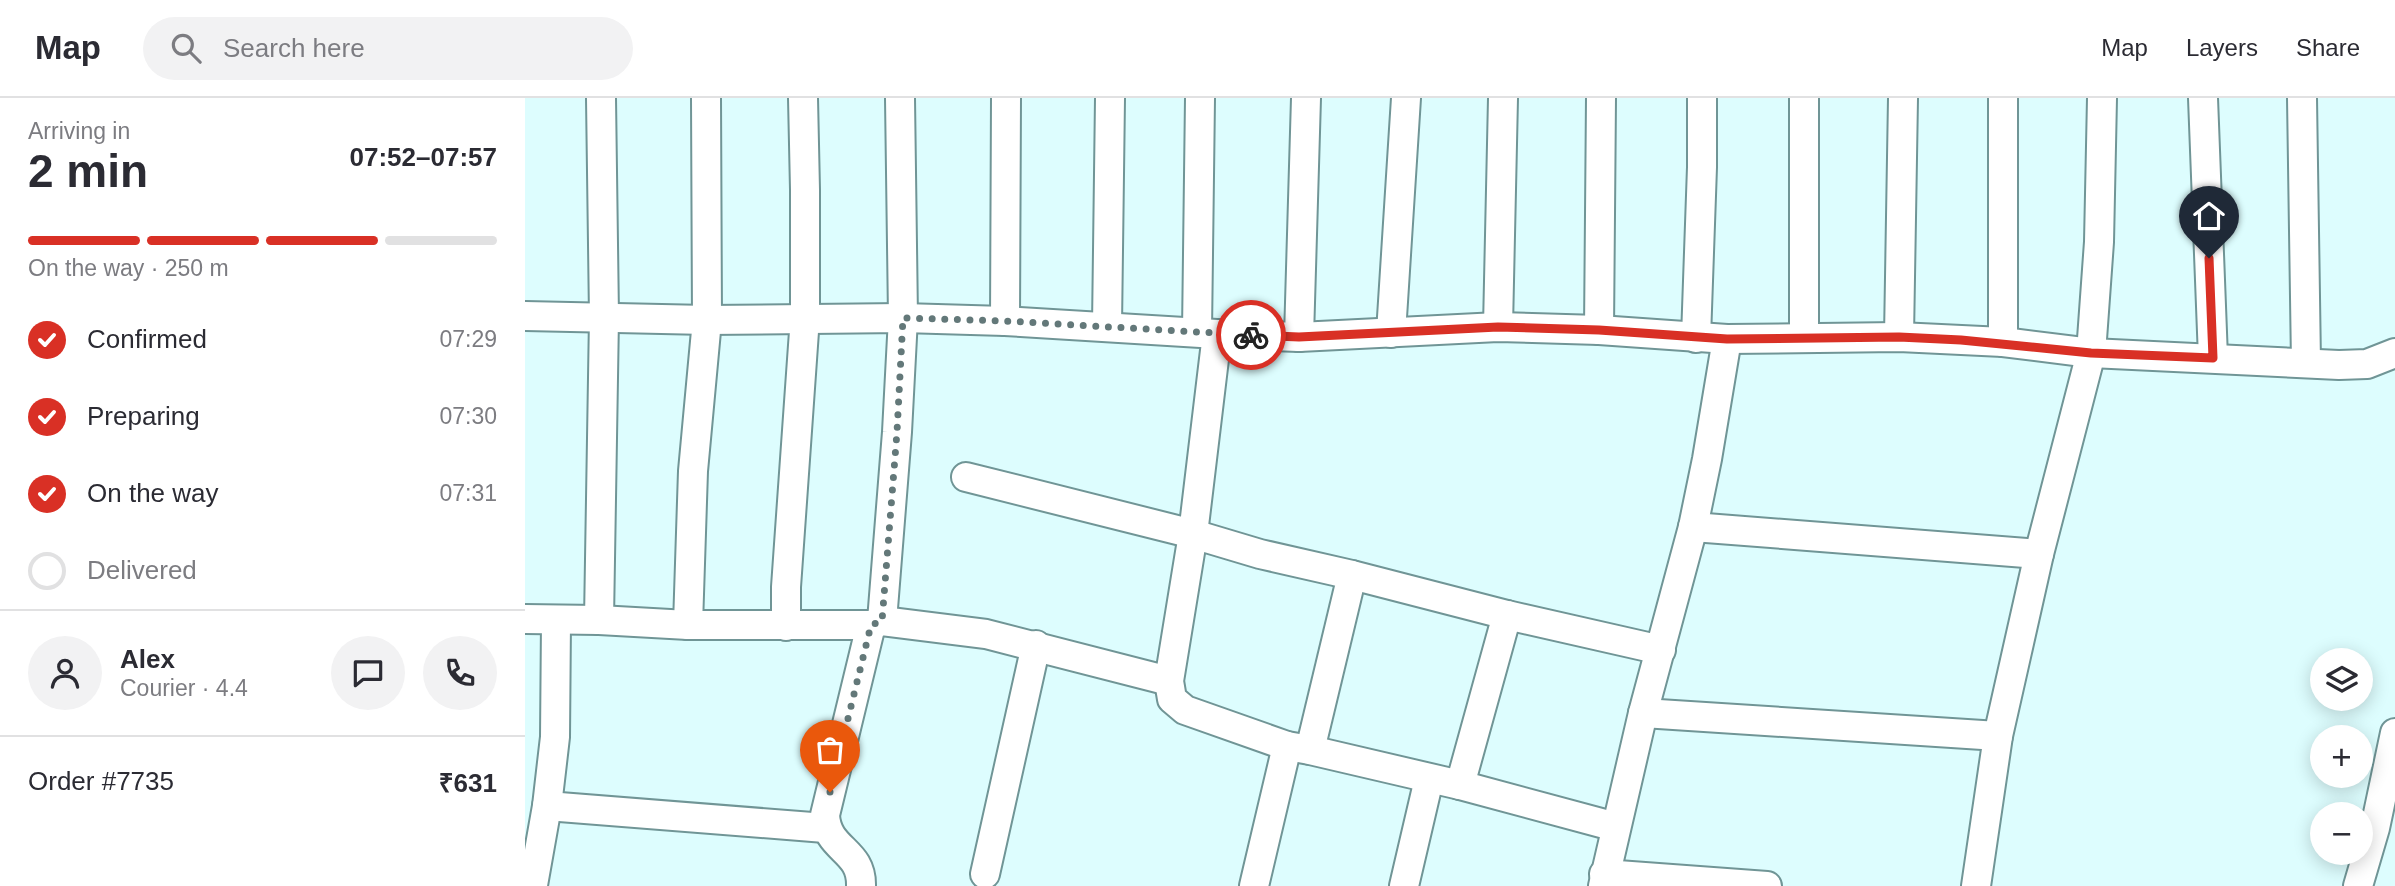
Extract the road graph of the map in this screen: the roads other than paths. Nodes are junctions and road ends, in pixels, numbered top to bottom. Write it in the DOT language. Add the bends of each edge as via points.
graph roads {
  1 [pos="601,98"];
  2 [pos="706,98"];
  3 [pos="803,98"];
  4 [pos="900,98"];
  5 [pos="1006,98"];
  6 [pos="1110,98"];
  7 [pos="1200,98"];
  8 [pos="1306,98"];
  9 [pos="1406,98"];
  10 [pos="1503,98"];
  11 [pos="1601,98"];
  12 [pos="1702,98"];
  13 [pos="1804,98"];
  14 [pos="1903,98"];
  15 [pos="2003,98"];
  16 [pos="2102,98"];
  17 [pos="2203,98"];
  18 [pos="2302,98"];
  19 [pos="525,316"];
  20 [pos="604,317"];
  21 [pos="805,317"];
  22 [pos="903,318"];
  23 [pos="706,320"];
  24 [pos="1005,321"];
  25 [pos="1107,326"];
  26 [pos="1498,327"];
  27 [pos="1599,330"];
  28 [pos="1207,333"];
  29 [pos="1391,333"];
  30 [pos="1299,337"];
  31 [pos="1804,337"];
  32 [pos="1899,337"];
  33 [pos="1696,338"];
  34 [pos="1727,339"];
  35 [pos="2003,342"];
  36 [pos="2091,353"];
  37 [pos="2395,353"];
  38 [pos="2213,358"];
  39 [pos="2306,363"];
  40 [pos="966,477"];
  41 [pos="1693,527"];
  42 [pos="1192,534"];
  43 [pos="2039,554"];
  44 [pos="1352,575"];
  45 [pos="1507,615"];
  46 [pos="525,620"];
  47 [pos="599,620"];
  48 [pos="556,621"];
  49 [pos="876,623"];
  50 [pos="688,625"];
  51 [pos="786,626"];
  52 [pos="1036,645"];
  53 [pos="1661,650"];
  54 [pos="1169,681"];
  55 [pos="1643,713"];
  56 [pos="2395,733"];
  57 [pos="1998,736"];
  58 [pos="1299,748"];
  59 [pos="1429,779"];
  60 [pos="1460,785"];
  61 [pos="547,806"];
  62 [pos="1616,827"];
  63 [pos="825,828"];
  64 [pos="985,874"];
  65 [pos="1603,880"];
  66 [pos="533,885"];
  67 [pos="862,886"];
  68 [pos="1254,886"];
  69 [pos="1405,886"];
  70 [pos="1767,886"];
  71 [pos="1976,886"];
  72 [pos="2358,886"];
  1 -- 20 [label="street"];
  2 -- 23 [label="street"];
  3 -- 21 [label="street"];
  4 -- 22 [label="street"];
  5 -- 24 [label="street"];
  6 -- 25 [label="street"];
  7 -- 28 [label="street"];
  8 -- 30 [label="street"];
  9 -- 29 [label="street"];
  10 -- 26 [label="street"];
  11 -- 27 [label="street"];
  12 -- 33 [label="street"];
  13 -- 31 [label="street"];
  14 -- 32 [label="street"];
  15 -- 35 [label="street"];
  16 -- 36 [label="street"];
  17 -- 38 [label="street"];
  18 -- 39 [label="street"];
  19 -- 20 [label="street"];
  20 -- 23 [label="street"];
  20 -- 47 [label="street"];
  21 -- 22 [label="street"];
  21 -- 23 [label="street"];
  21 -- 51 [label="street"];
  22 -- 24 [label="street"];
  22 -- 49 [label="street" via="897,432"];
  23 -- 50 [label="street" via="693,471"];
  24 -- 25 [label="street"];
  25 -- 28 [label="street"];
  26 -- 27 [label="street"];
  26 -- 29 [label="street"];
  27 -- 33 [label="street"];
  28 -- 30 [label="street"];
  28 -- 42 [label="street"];
  29 -- 30 [label="street"];
  31 -- 32 [label="street"];
  31 -- 34 [label="street"];
  32 -- 35 [label="street"];
  33 -- 34 [label="street"];
  34 -- 41 [label="street"];
  35 -- 36 [label="street"];
  36 -- 38 [label="street"];
  36 -- 43 [label="street"];
  37 -- 39 [label="street" via="2367,364"];
  38 -- 39 [label="street"];
  40 -- 42 [label="street"];
  41 -- 43 [label="street"];
  41 -- 53 [label="street"];
  42 -- 44 [label="street"];
  42 -- 54 [label="street"];
  43 -- 57 [label="street"];
  44 -- 45 [label="street"];
  44 -- 58 [label="street"];
  45 -- 53 [label="street"];
  45 -- 60 [label="street"];
  46 -- 48 [label="street"];
  47 -- 48 [label="street"];
  47 -- 50 [label="street"];
  48 -- 61 [label="street" via="555,737"];
  49 -- 51 [label="street"];
  49 -- 52 [label="street" via="986,634"];
  49 -- 63 [label="street"];
  50 -- 51 [label="street"];
  52 -- 54 [label="street"];
  52 -- 64 [label="street"];
  53 -- 55 [label="street"];
  54 -- 58 [label="street" via="1172,699 1185,710"];
  55 -- 57 [label="street"];
  55 -- 62 [label="street"];
  56 -- 72 [label="street"];
  57 -- 71 [label="street"];
  58 -- 59 [label="street"];
  58 -- 68 [label="street"];
  59 -- 60 [label="street"];
  59 -- 69 [label="street"];
  60 -- 62 [label="street"];
  61 -- 63 [label="street"];
  61 -- 66 [label="street"];
  62 -- 65 [label="street"];
  63 -- 67 [label="street" via="858,864"];
  65 -- 70 [label="street"];
}
